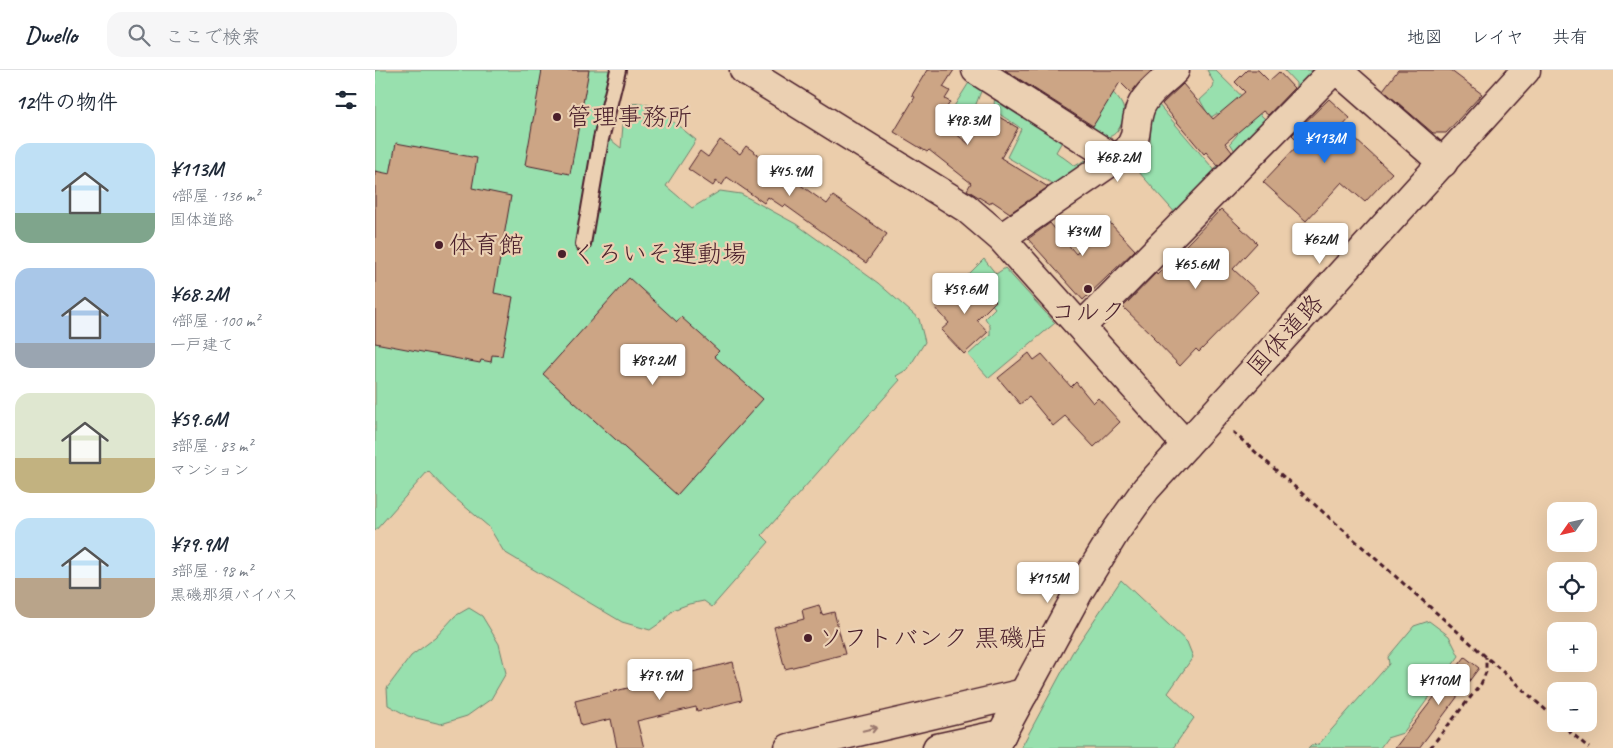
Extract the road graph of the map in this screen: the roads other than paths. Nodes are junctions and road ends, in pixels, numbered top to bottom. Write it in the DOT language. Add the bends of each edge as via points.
graph roads {
  1 [pos="618,70"];
  2 [pos="745,70"];
  3 [pos="976,70"];
  4 [pos="1175,70"];
  5 [pos="1336,70"];
  6 [pos="1526,70"];
  7 [pos="1115,159"];
  8 [pos="1443,163"];
  9 [pos="1001,238"];
  10 [pos="583,244"];
  11 [pos="1081,327"];
  12 [pos="1186,445"];
  13 [pos="1024,693"];
  14 [pos="998,741"];
  15 [pos="789,748"];
  16 [pos="937,748"];
  1 -- 10 [label="lane" via="601,139"];
  2 -- 9 [label="street" via="966,208"];
  3 -- 7 [label="street"];
  4 -- 7 [label="street" via="1146,98 1139,111 1136,138 1128,150"];
  5 -- 8 [label="street"];
  5 -- 11 [label="street"];
  6 -- 8 [label="street, 国体道路"];
  7 -- 9 [label="street"];
  8 -- 12 [label="street, 国体道路"];
  9 -- 11 [label="street"];
  11 -- 12 [label="street"];
  12 -- 13 [label="street, 国体道路" via="1146,490 1116,531"];
  13 -- 14 [label="street, 国体道路"];
  15 -- 13 [label="street, one-way"];
  14 -- 16 [label="street"];
}
